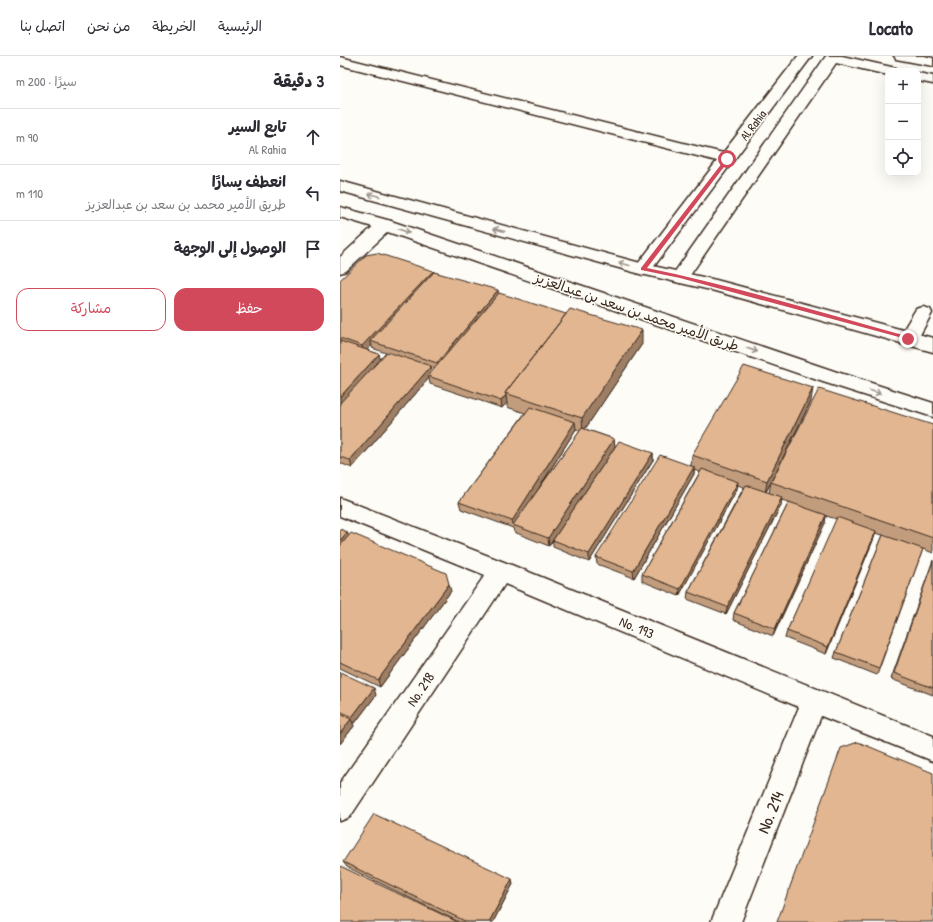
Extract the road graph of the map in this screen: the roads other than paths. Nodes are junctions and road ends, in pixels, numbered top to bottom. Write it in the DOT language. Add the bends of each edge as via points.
graph roads {
  1 [pos="804,56"];
  2 [pos="901,56"];
  3 [pos="340,61"];
  4 [pos="933,62"];
  5 [pos="885,70"];
  6 [pos="921,78"];
  7 [pos="933,80"];
  8 [pos="727,159"];
  9 [pos="340,186"];
  10 [pos="340,212"];
  11 [pos="385,225"];
  12 [pos="340,267"];
  13 [pos="643,269"];
  14 [pos="680,277"];
  15 [pos="923,313"];
  16 [pos="908,339"];
  17 [pos="933,345"];
  18 [pos="933,410"];
  19 [pos="340,507"];
  20 [pos="501,570"];
  21 [pos="814,702"];
  22 [pos="933,748"];
  23 [pos="340,807"];
  24 [pos="726,922"];
  1 -- 8 [label="street, Al Rahia"];
  2 -- 4 [label="street"];
  3 -- 8 [label="street"];
  5 -- 14 [label="street" via="832,58"];
  6 -- 7 [label="street"];
  8 -- 13 [label="street, Al Rahia"];
  13 -- 9 [label="street, one-way"];
  10 -- 11 [label="street, طريق الأمير محمد بن سعد بن عبدالعزيز"];
  11 -- 12 [label="street"];
  11 -- 18 [label="street, طريق الأمير محمد بن سعد بن عبدالعزيز, one-way"];
  13 -- 14 [label="street"];
  14 -- 16 [label="street"];
  15 -- 16 [label="street"];
  16 -- 17 [label="street"];
  19 -- 20 [label="street, No. 193"];
  20 -- 21 [label="street, No. 193"];
  20 -- 23 [label="street, No. 218"];
  21 -- 22 [label="street, No. 193"];
  21 -- 24 [label="street, No. 214"];
}
